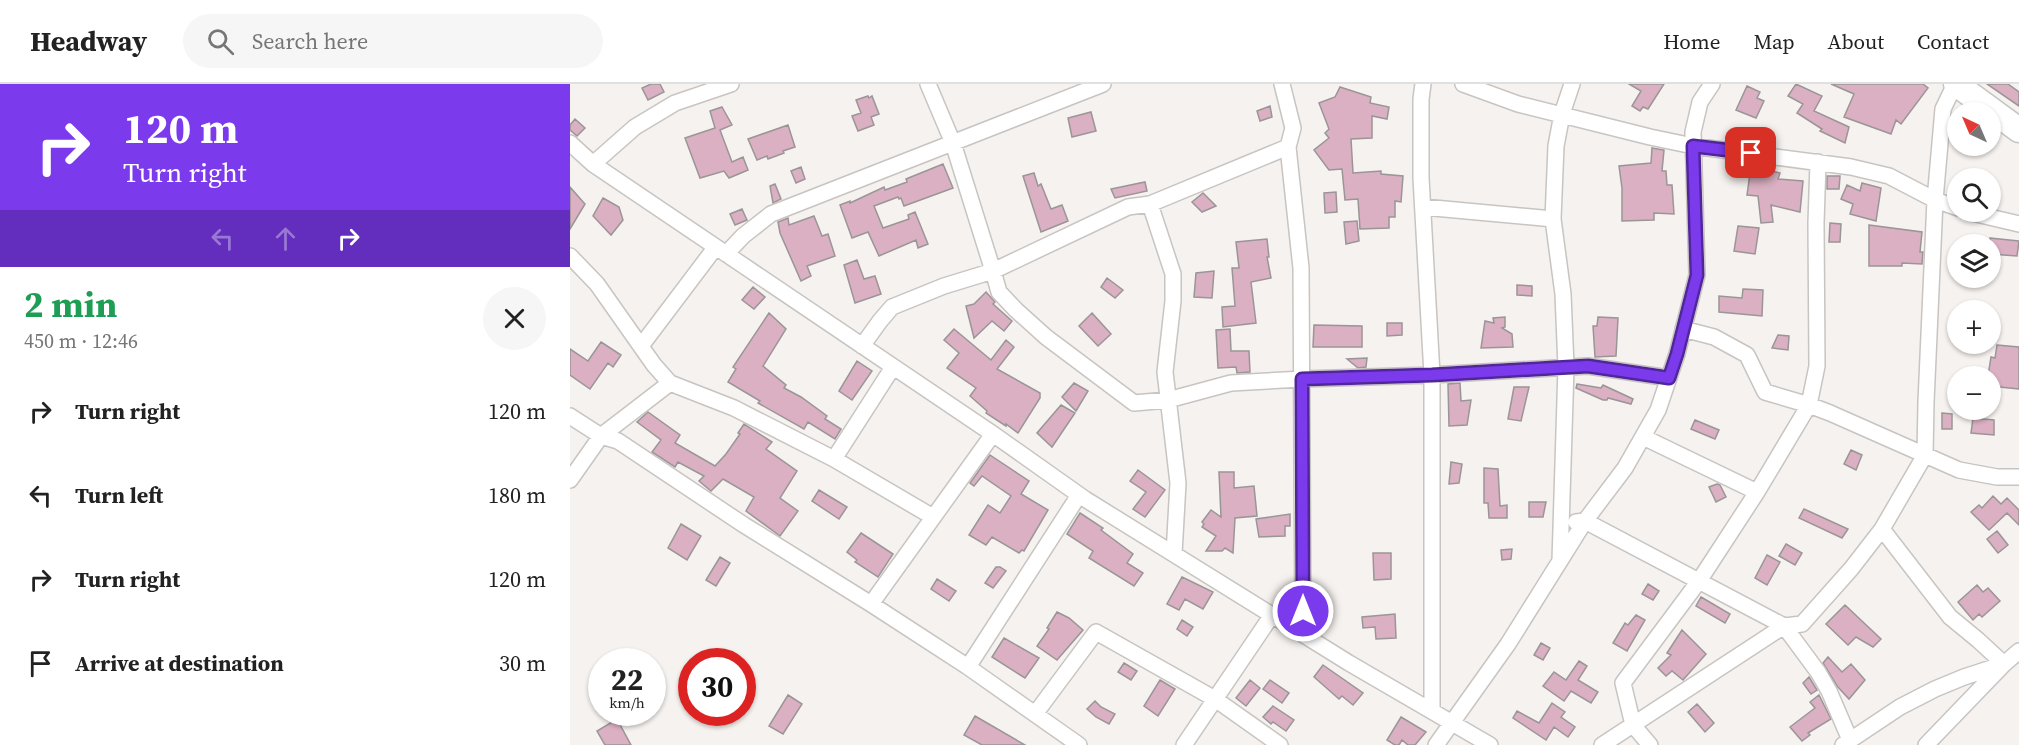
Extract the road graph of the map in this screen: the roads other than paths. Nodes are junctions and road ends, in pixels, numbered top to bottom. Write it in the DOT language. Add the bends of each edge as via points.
graph roads {
  1 [pos="731,84"];
  2 [pos="928,84"];
  3 [pos="1104,84"];
  4 [pos="1282,84"];
  5 [pos="1423,84"];
  6 [pos="1463,84"];
  7 [pos="1572,84"];
  8 [pos="1712,84"];
  9 [pos="1955,84"];
  10 [pos="1562,114"];
  11 [pos="2019,130"];
  12 [pos="570,143"];
  13 [pos="953,143"];
  14 [pos="1693,146"];
  15 [pos="1288,147"];
  16 [pos="1818,162"];
  17 [pos="593,164"];
  18 [pos="1935,200"];
  19 [pos="1150,204"];
  20 [pos="1947,204"];
  21 [pos="1423,207"];
  22 [pos="1553,219"];
  23 [pos="2001,220"];
  24 [pos="2019,224"];
  25 [pos="720,251"];
  26 [pos="570,256"];
  27 [pos="993,271"];
  28 [pos="1683,328"];
  29 [pos="641,346"];
  30 [pos="862,346"];
  31 [pos="893,367"];
  32 [pos="1566,367"];
  33 [pos="1432,375"];
  34 [pos="1669,378"];
  35 [pos="1302,379"];
  36 [pos="670,383"];
  37 [pos="1168,400"];
  38 [pos="1809,405"];
  39 [pos="570,416"];
  40 [pos="993,434"];
  41 [pos="600,436"];
  42 [pos="1643,437"];
  43 [pos="1925,455"];
  44 [pos="834,459"];
  45 [pos="2019,477"];
  46 [pos="570,480"];
  47 [pos="1757,492"];
  48 [pos="1079,495"];
  49 [pos="933,517"];
  50 [pos="1585,521"];
  51 [pos="1560,523"];
  52 [pos="1882,529"];
  53 [pos="1174,554"];
  54 [pos="1560,561"];
  55 [pos="1699,581"];
  56 [pos="871,604"];
  57 [pos="1272,615"];
  58 [pos="1784,626"];
  59 [pos="1303,634"];
  60 [pos="2019,651"];
  61 [pos="2004,664"];
  62 [pos="968,667"];
  63 [pos="1215,699"];
  64 [pos="1432,711"];
  65 [pos="1035,714"];
  66 [pos="1453,723"];
  67 [pos="1633,725"];
  68 [pos="1846,742"];
  69 [pos="1079,745"];
  70 [pos="1184,745"];
  71 [pos="1280,745"];
  72 [pos="1436,745"];
  73 [pos="1490,745"];
  74 [pos="1602,745"];
  75 [pos="1650,745"];
  76 [pos="1926,745"];
  1 -- 17 [label="street" via="675,103 635,127"];
  2 -- 13 [label="street"];
  3 -- 13 [label="street"];
  4 -- 15 [label="street" via="1293,128"];
  5 -- 21 [label="street"];
  6 -- 10 [label="street" via="1518,104"];
  7 -- 10 [label="street"];
  8 -- 14 [label="street" via="1700,102"];
  9 -- 11 [label="main road"];
  9 -- 18 [label="street" via="1943,110"];
  10 -- 14 [label="street"];
  10 -- 22 [label="street" via="1556,146"];
  12 -- 17 [label="street"];
  13 -- 25 [label="street" via="771,214"];
  13 -- 27 [label="street"];
  14 -- 16 [label="street"];
  14 -- 28 [label="street" via="1697,275"];
  15 -- 19 [label="street"];
  15 -- 35 [label="street" via="1301,268"];
  16 -- 18 [label="street" via="1889,176"];
  16 -- 38 [label="street" via="1817,366"];
  17 -- 25 [label="street"];
  18 -- 20 [label="street"];
  18 -- 43 [label="street"];
  19 -- 27 [label="street" via="1128,207"];
  19 -- 37 [label="street" via="1173,274 1165,372"];
  21 -- 22 [label="street"];
  21 -- 33 [label="street"];
  22 -- 32 [label="street" via="1563,294"];
  23 -- 24 [label="street"];
  25 -- 29 [label="street"];
  25 -- 30 [label="street"];
  26 -- 29 [label="street" via="597,284"];
  27 -- 30 [label="street" via="892,307"];
  27 -- 37 [label="street" via="999,292 1016,310 1134,404"];
  28 -- 34 [label="street"];
  28 -- 38 [label="street" via="1714,337 1747,356 1765,392"];
  29 -- 36 [label="street"];
  30 -- 31 [label="street"];
  31 -- 40 [label="street"];
  31 -- 44 [label="street"];
  32 -- 33 [label="street"];
  32 -- 34 [label="street" via="1588,366"];
  32 -- 51 [label="street"];
  33 -- 35 [label="street"];
  33 -- 64 [label="street"];
  34 -- 42 [label="street"];
  35 -- 37 [label="street" via="1231,383"];
  35 -- 59 [label="street"];
  36 -- 41 [label="street"];
  36 -- 44 [label="street" via="734,408"];
  37 -- 53 [label="street" via="1178,483"];
  38 -- 43 [label="street"];
  38 -- 47 [label="street"];
  39 -- 41 [label="street"];
  40 -- 48 [label="street"];
  40 -- 49 [label="street"];
  41 -- 46 [label="street"];
  41 -- 56 [label="street" via="618,441"];
  42 -- 47 [label="street"];
  42 -- 50 [label="street"];
  43 -- 45 [label="street" via="1959,470"];
  43 -- 52 [label="street"];
  44 -- 49 [label="street"];
  47 -- 55 [label="street"];
  48 -- 53 [label="street"];
  48 -- 62 [label="street"];
  49 -- 56 [label="street"];
  50 -- 51 [label="street"];
  50 -- 54 [label="street"];
  50 -- 55 [label="street"];
  51 -- 54 [label="street"];
  52 -- 58 [label="street" via="1802,624"];
  52 -- 61 [label="street" via="1950,617"];
  53 -- 57 [label="street"];
  54 -- 66 [label="street"];
  55 -- 58 [label="street"];
  55 -- 67 [label="street" via="1623,683"];
  56 -- 62 [label="street"];
  57 -- 59 [label="street"];
  57 -- 63 [label="street"];
  58 -- 67 [label="street"];
  58 -- 68 [label="street" via="1823,681"];
  59 -- 64 [label="street"];
  60 -- 61 [label="street"];
  61 -- 68 [label="street" via="1935,689"];
  61 -- 76 [label="street"];
  62 -- 65 [label="street"];
  63 -- 65 [label="street" via="1096,632"];
  63 -- 70 [label="street"];
  63 -- 71 [label="street"];
  64 -- 66 [label="street"];
  65 -- 69 [label="street"];
  66 -- 72 [label="street"];
  66 -- 73 [label="street"];
  67 -- 74 [label="street"];
  67 -- 75 [label="street"];
}
